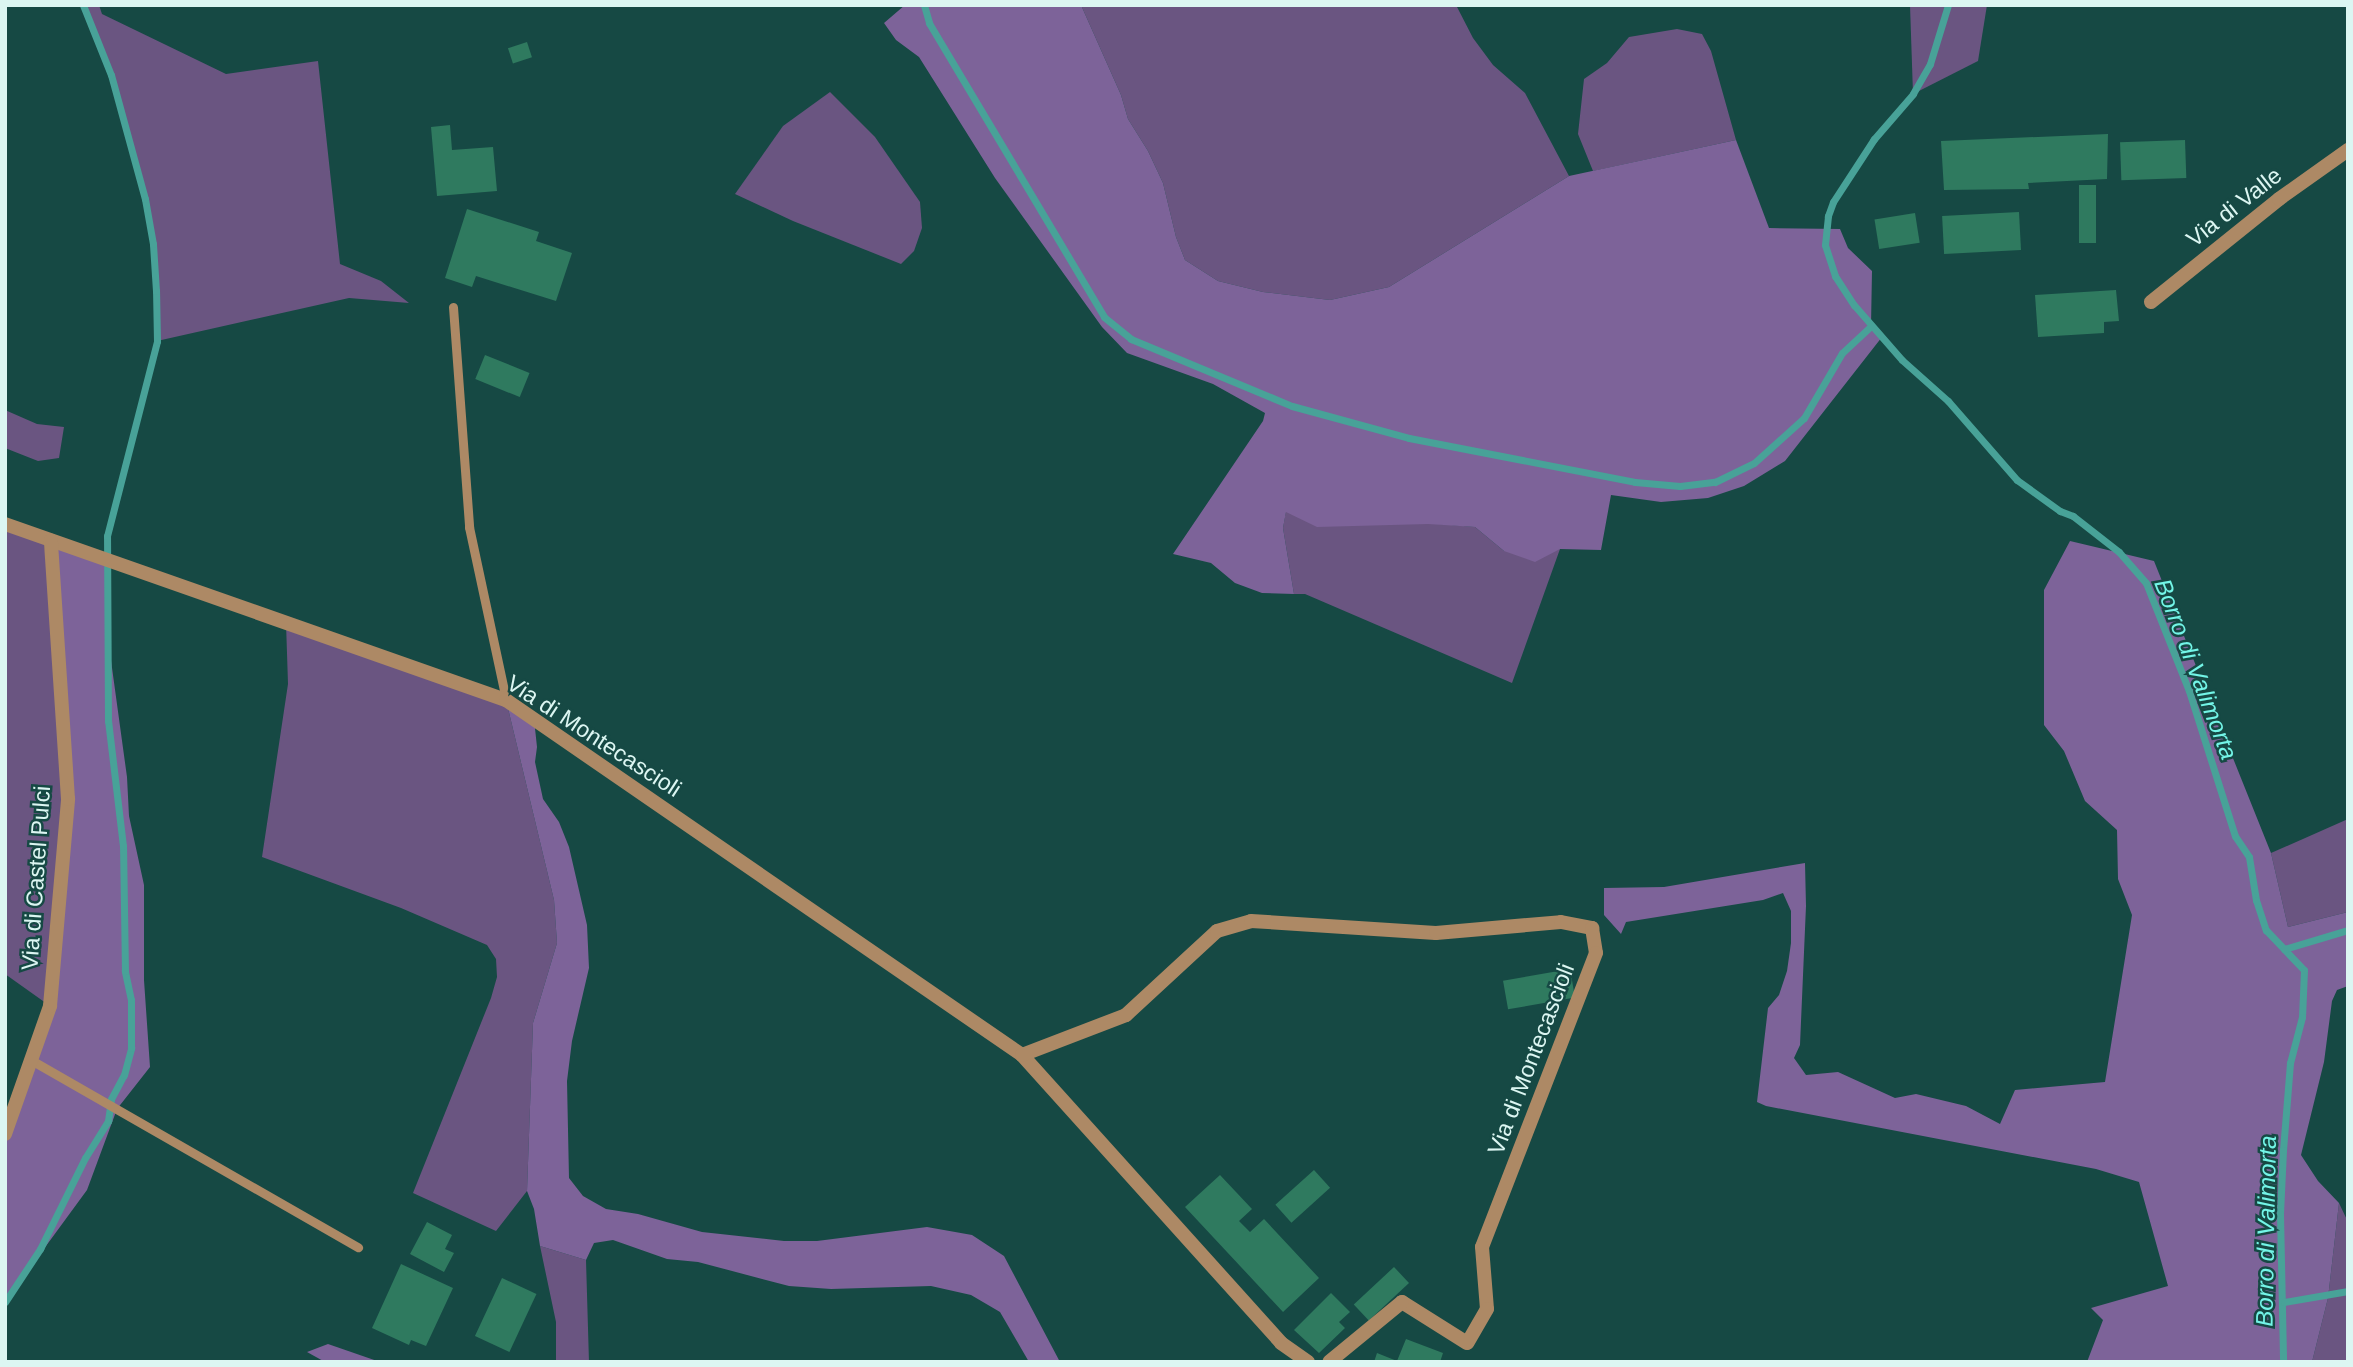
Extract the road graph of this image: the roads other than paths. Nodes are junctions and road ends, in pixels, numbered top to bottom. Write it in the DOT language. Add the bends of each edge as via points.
graph roads {
  1 [pos="2348,150"];
  2 [pos="2151,302"];
  3 [pos="453,307"];
  4 [pos="5,524"];
  5 [pos="51,541"];
  6 [pos="506,700"];
  7 [pos="1022,1055"];
  8 [pos="31,1060"];
  9 [pos="5,1134"];
  10 [pos="358,1247"];
  11 [pos="1308,1362"];
  12 [pos="1329,1362"];
  1 -- 2 [label="street, Via di Valle"];
  3 -- 6 [label="lane" via="469,527"];
  4 -- 5 [label="street"];
  5 -- 6 [label="street, Via di Montecascioli"];
  5 -- 8 [label="street, Via di Castel Pulci" via="68,799 50,1006"];
  6 -- 7 [label="street, Via di Montecascioli"];
  7 -- 11 [label="street, Via di Montecascioli" via="1281,1343"];
  7 -- 12 [label="street, Via di Montecascioli" via="1126,1016 1217,931 1251,921 1436,933 1561,922 1592,928 1596,953 1482,1247 1487,1309 1467,1343 1402,1302"];
  8 -- 9 [label="street, Via di Castel Pulci"];
  8 -- 10 [label="lane"];
}
